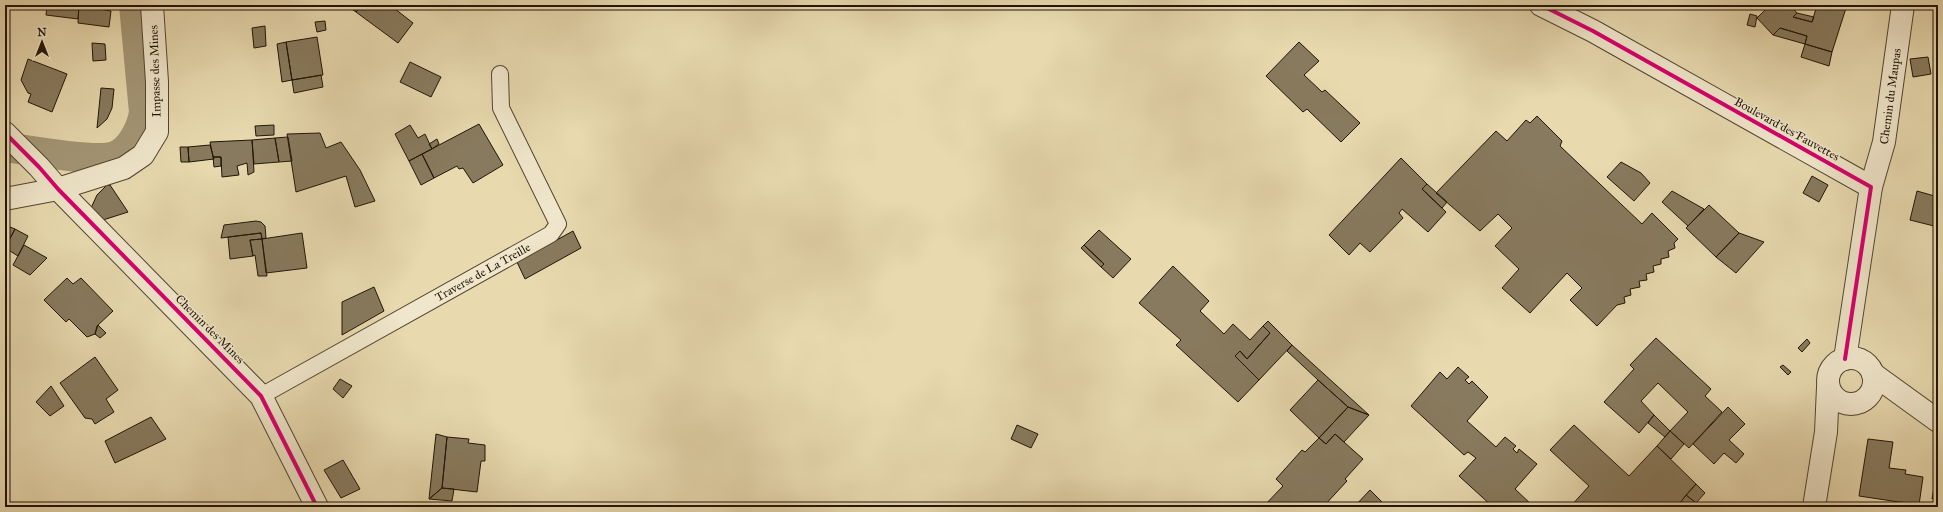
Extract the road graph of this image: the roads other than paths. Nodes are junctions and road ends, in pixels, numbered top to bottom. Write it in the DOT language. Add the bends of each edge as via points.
graph roads {
  1 [pos="152,5"];
  2 [pos="1541,5"];
  3 [pos="1903,5"];
  4 [pos="500,74"];
  5 [pos="7,135"];
  6 [pos="1870,187"];
  7 [pos="58,189"];
  8 [pos="5,198"];
  9 [pos="1845,359"];
  10 [pos="1873,374"];
  11 [pos="1828,387"];
  12 [pos="261,396"];
  13 [pos="1857,402"];
  14 [pos="1916,405"];
  15 [pos="1938,421"];
  16 [pos="1826,432"];
  17 [pos="316,507"];
  18 [pos="1814,507"];
  1 -- 7 [label="street, Impasse des Mines" via="157,132 144,155 124,168"];
  2 -- 6 [label="street, Boulevard des Fauvettes" via="1593,31"];
  3 -- 6 [label="street, Chemin du Maupas" via="1884,142"];
  4 -- 12 [label="lane, Traverse de La Treille" via="501,108 558,224 551,234"];
  5 -- 7 [label="street, Chemin des Mines"];
  6 -- 9 [label="street"];
  7 -- 8 [label="street, Impasse des Mines"];
  7 -- 12 [label="street, Chemin des Mines"];
  9 -- 10 [label="street" via="1863,362"];
  9 -- 11 [label="street" via="1831,369"];
  10 -- 13 [label="street" via="1873,385"];
  10 -- 14 [label="street"];
  11 -- 13 [label="street" via="1839,401"];
  11 -- 16 [label="street"];
  12 -- 17 [label="street, Chemin des Mines"];
  13 -- 14 [label="street"];
  13 -- 16 [label="street"];
  14 -- 15 [label="street"];
  16 -- 18 [label="street"];
}
